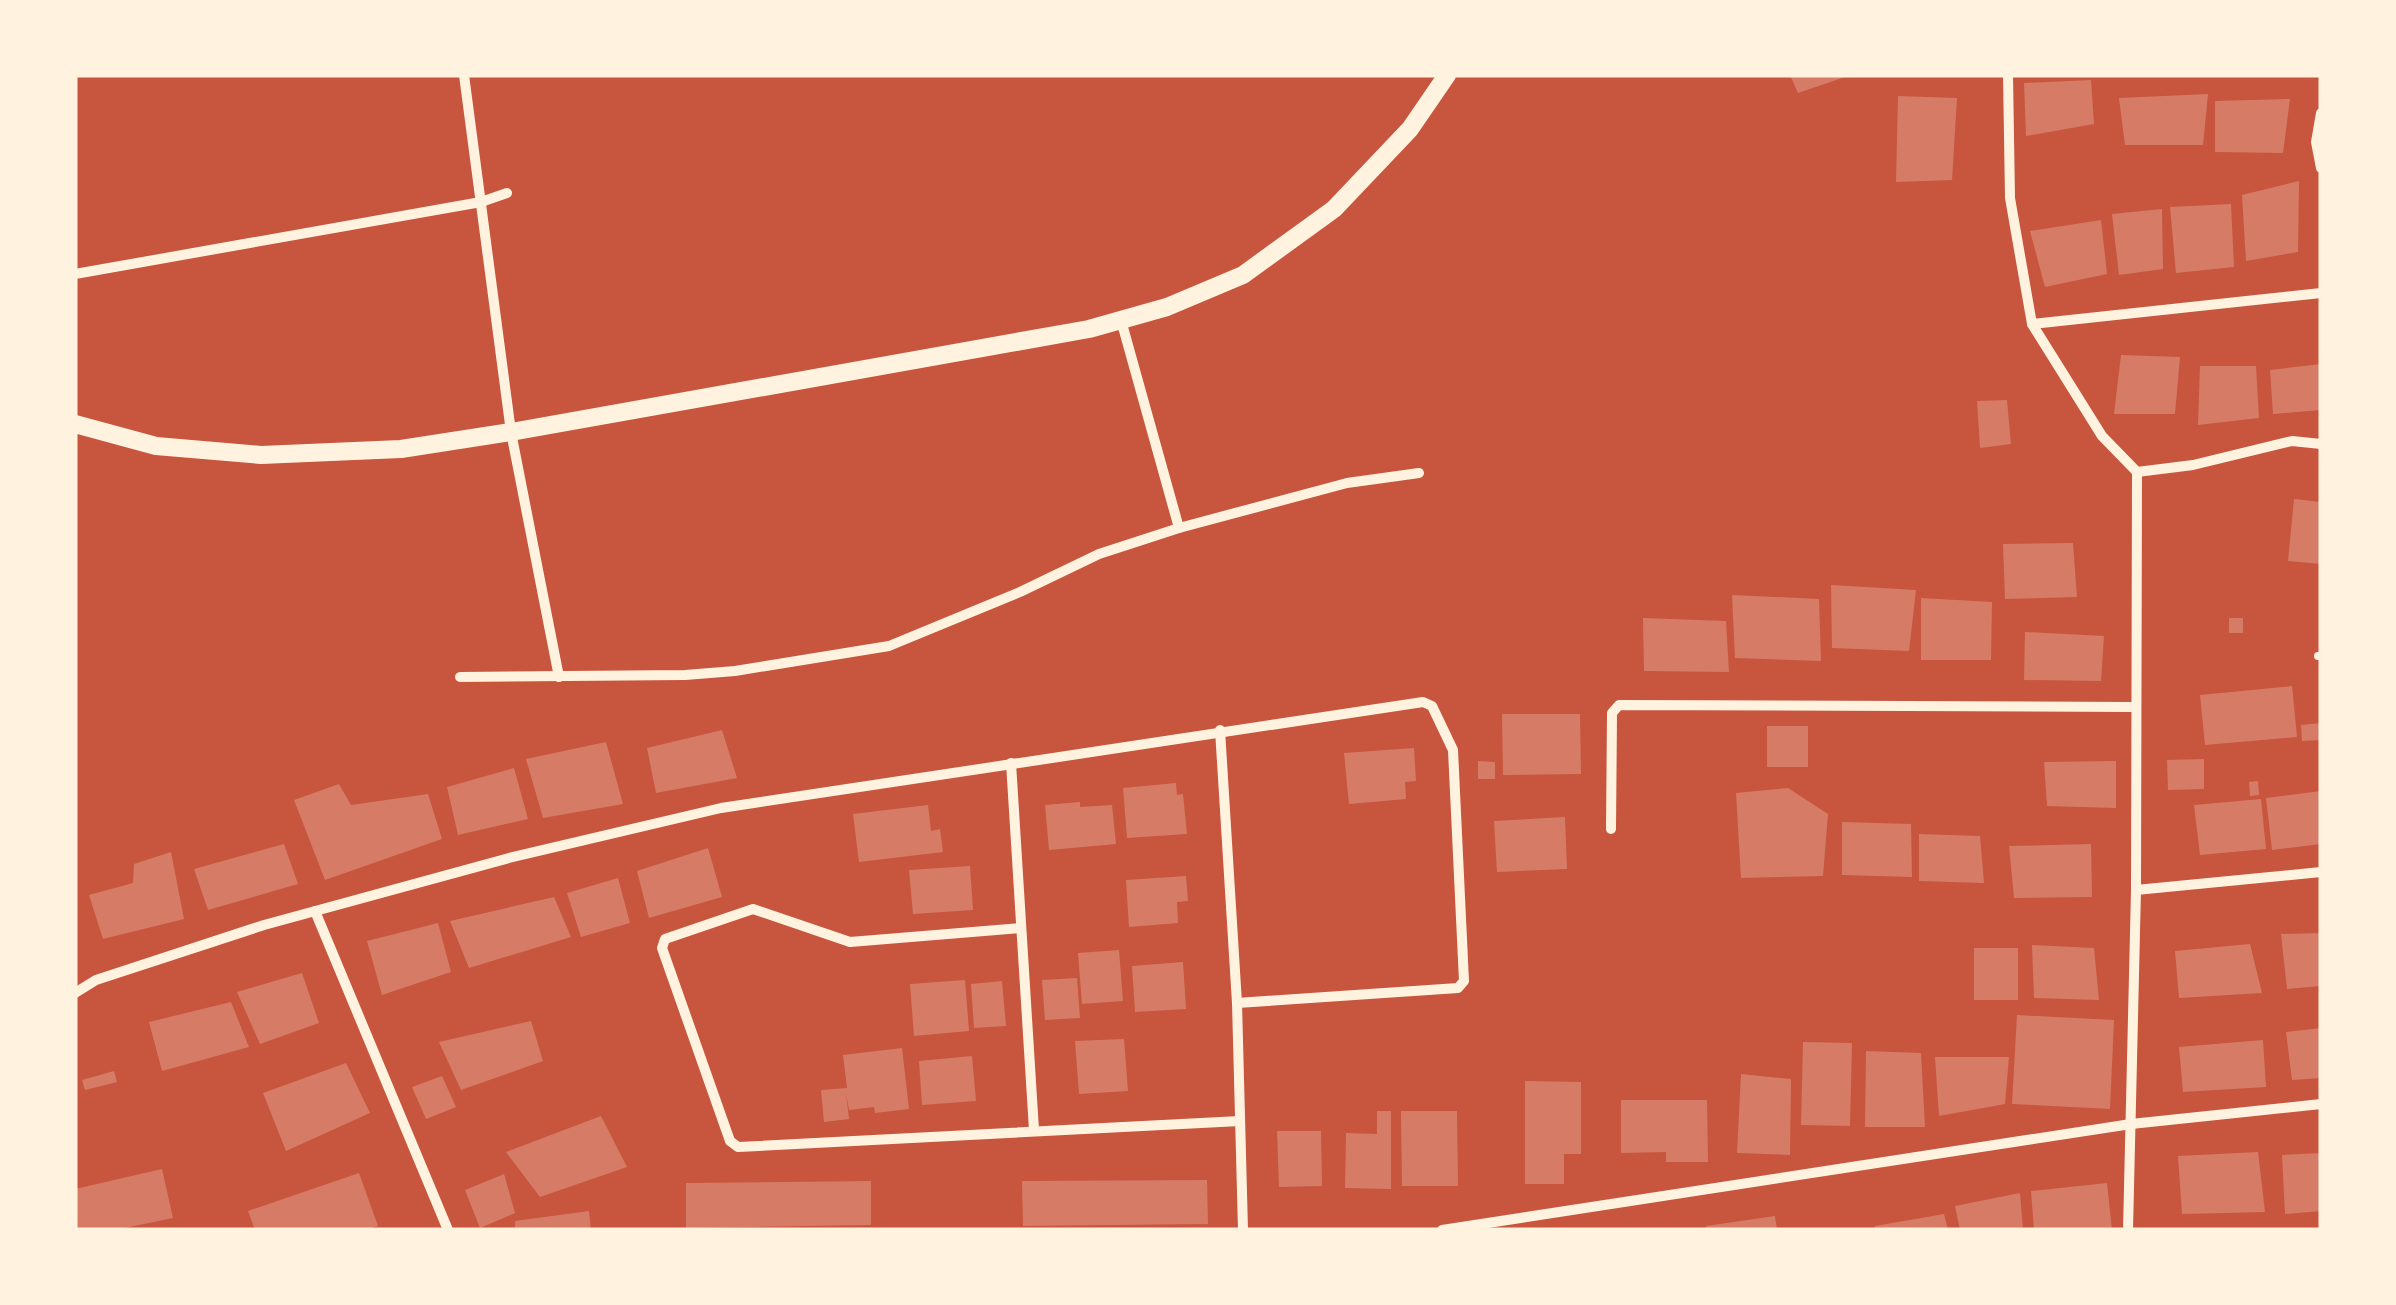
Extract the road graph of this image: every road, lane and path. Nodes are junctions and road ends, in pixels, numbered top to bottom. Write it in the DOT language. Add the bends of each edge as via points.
graph roads {
  1 [pos="464,75"];
  2 [pos="1447,75"];
  3 [pos="2008,75"];
  4 [pos="2321,114"];
  5 [pos="2321,168"];
  6 [pos="506,193"];
  7 [pos="481,202"];
  8 [pos="75,274"];
  9 [pos="2321,293"];
  10 [pos="1122,320"];
  11 [pos="2032,324"];
  12 [pos="75,424"];
  13 [pos="510,432"];
  14 [pos="2321,444"];
  15 [pos="2138,472"];
  16 [pos="1419,473"];
  17 [pos="1179,528"];
  18 [pos="559,676"];
  19 [pos="460,677"];
  20 [pos="2136,707"];
  21 [pos="1220,730"];
  22 [pos="1011,763"];
  23 [pos="1612,829"];
  24 [pos="2321,872"];
  25 [pos="2136,890"];
  26 [pos="316,911"];
  27 [pos="1021,928"];
  28 [pos="75,993"];
  29 [pos="1237,1003"];
  30 [pos="2321,1104"];
  31 [pos="1240,1120"];
  32 [pos="2131,1124"];
  33 [pos="1034,1130"];
  34 [pos="448,1230"];
  35 [pos="1243,1230"];
  36 [pos="1442,1230"];
  37 [pos="2128,1230"];
  1 -- 7 [label="street"];
  2 -- 10 [label="street" via="1410,129 1334,209 1244,275"];
  3 -- 11 [label="street" via="2010,198"];
  4 -- 5 [label="street"];
  6 -- 7 [label="street"];
  7 -- 8 [label="street"];
  7 -- 13 [label="street"];
  9 -- 11 [label="street"];
  10 -- 13 [label="street"];
  10 -- 17 [label="street"];
  11 -- 15 [label="street" via="2102,436"];
  12 -- 13 [label="street" via="156,446 262,455 401,448"];
  13 -- 18 [label="street"];
  14 -- 15 [label="street" via="2292,442"];
  15 -- 20 [label="street"];
  16 -- 17 [label="street" via="1348,483"];
  17 -- 18 [label="street" via="1100,554 889,646 685,676"];
  18 -- 19 [label="street"];
  20 -- 23 [label="street" via="1619,704 1612,713"];
  20 -- 25 [label="street"];
  21 -- 22 [label="street"];
  21 -- 29 [label="street"];
  21 -- 29 [label="street" via="1423,702 1432,706 1454,750 1464,981 1458,988"];
  22 -- 26 [label="street" via="721,808"];
  22 -- 27 [label="street"];
  24 -- 25 [label="street"];
  25 -- 32 [label="street"];
  26 -- 28 [label="street" via="96,980"];
  26 -- 34 [label="street"];
  27 -- 33 [label="street"];
  27 -- 33 [label="street" via="850,942 752,909 665,939 662,948 730,1142 738,1147"];
  29 -- 31 [label="street"];
  30 -- 32 [label="street"];
  31 -- 33 [label="street"];
  31 -- 35 [label="street"];
  32 -- 36 [label="street"];
  32 -- 37 [label="street"];
}
